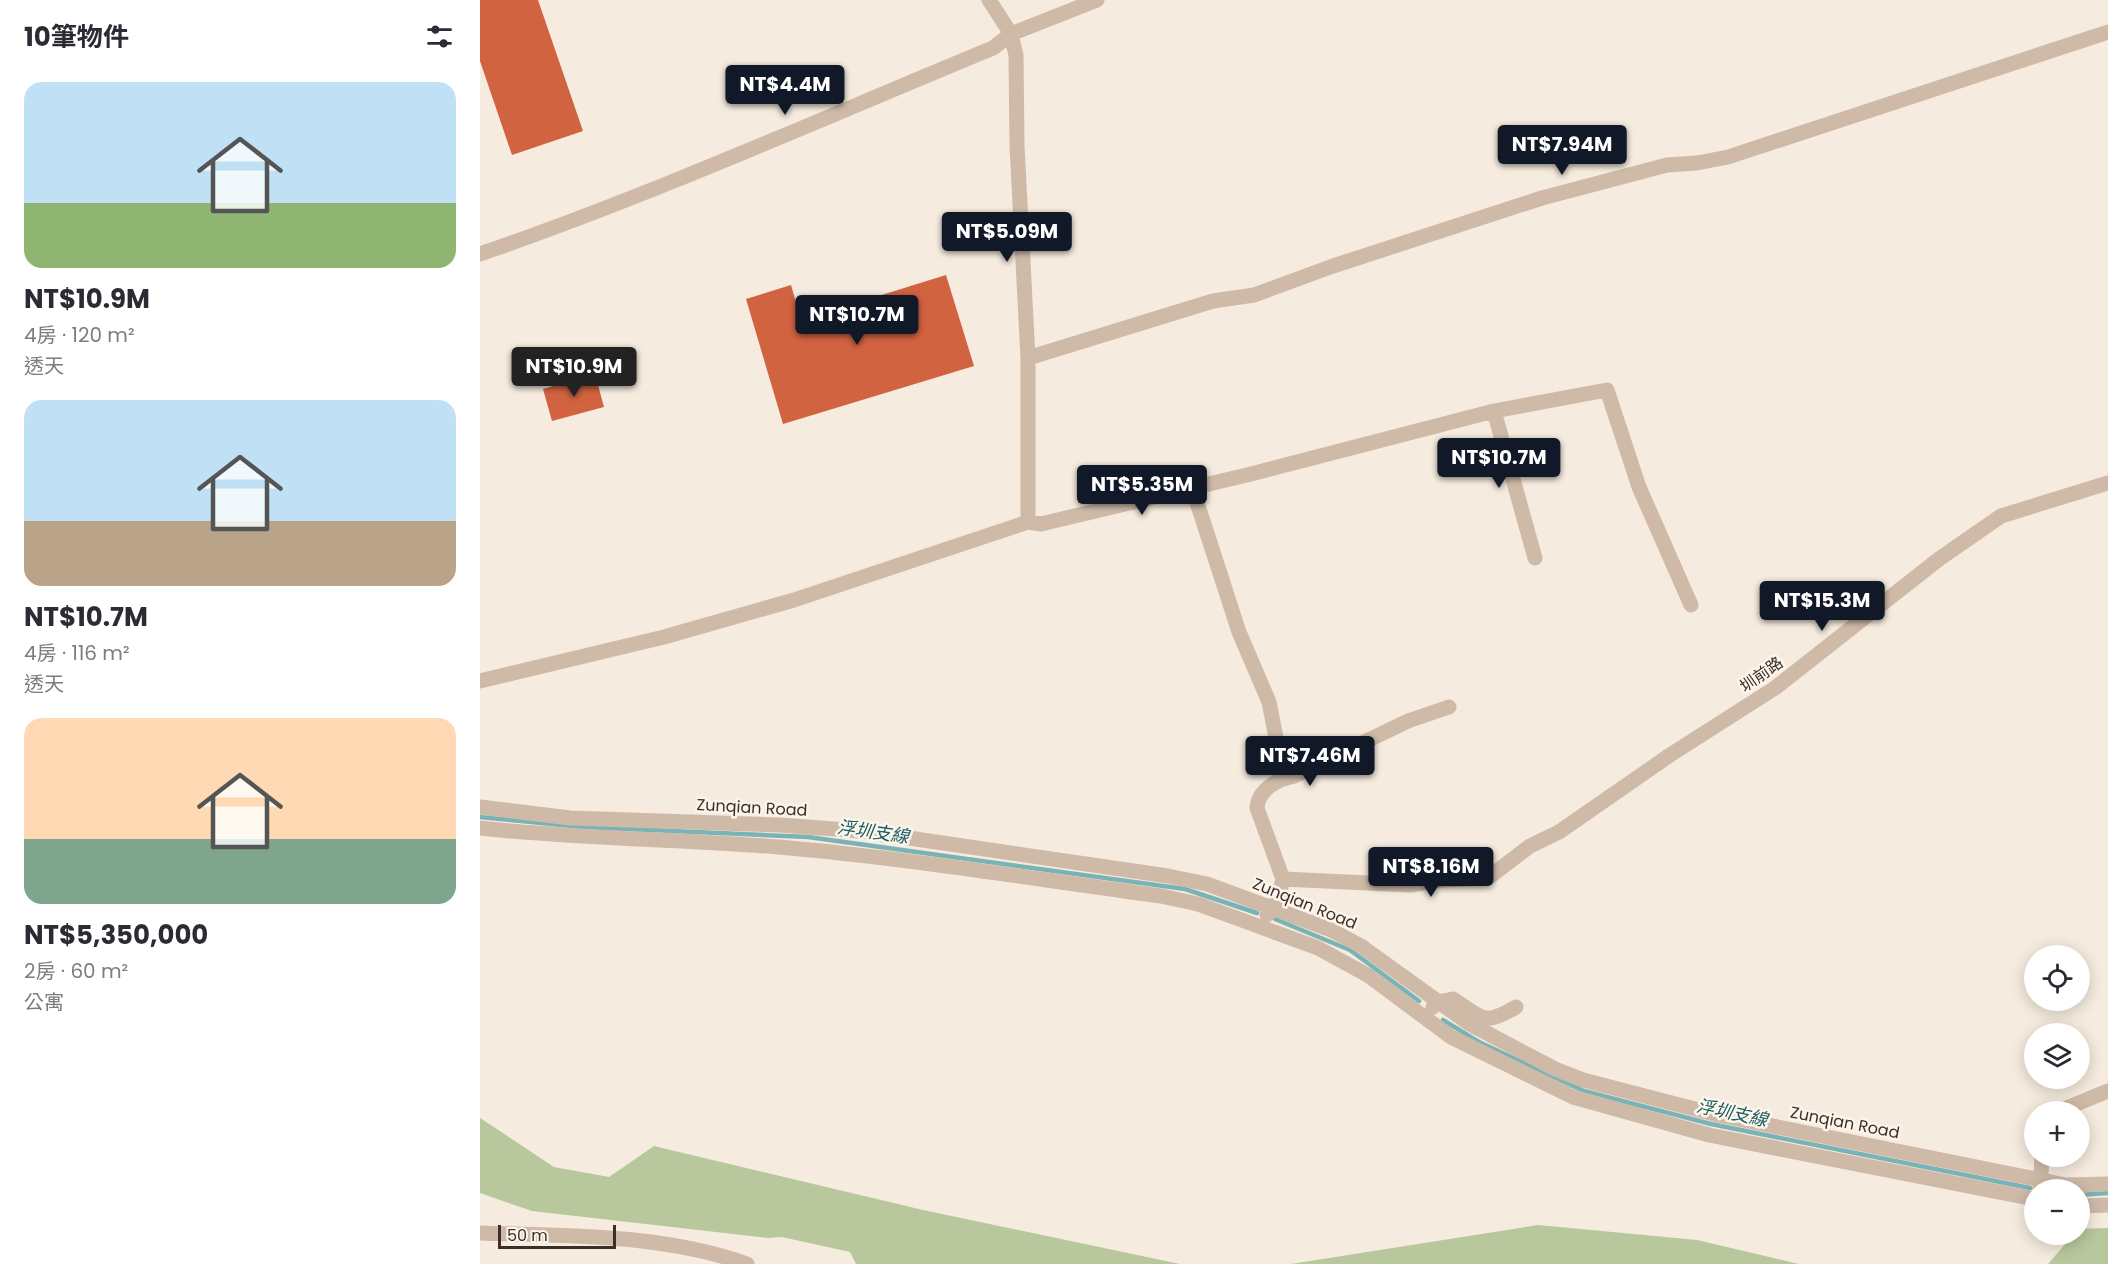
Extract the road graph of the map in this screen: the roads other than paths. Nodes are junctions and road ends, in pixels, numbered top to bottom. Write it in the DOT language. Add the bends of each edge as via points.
graph roads {
  1 [pos="989,0"];
  2 [pos="1097,0"];
  3 [pos="2108,32"];
  4 [pos="1011,34"];
  5 [pos="480,254"];
  6 [pos="1029,358"];
  7 [pos="1494,411"];
  8 [pos="2108,483"];
  9 [pos="1192,487"];
  10 [pos="1028,522"];
  11 [pos="1535,558"];
  12 [pos="1691,605"];
  13 [pos="480,681"];
  14 [pos="1449,707"];
  15 [pos="1284,778"];
  16 [pos="480,807"];
  17 [pos="480,828"];
  18 [pos="1283,879"];
  19 [pos="1272,907"];
  20 [pos="1261,926"];
  21 [pos="1437,1002"];
  22 [pos="1516,1007"];
  23 [pos="1424,1018"];
  24 [pos="2108,1091"];
  25 [pos="2083,1101"];
  26 [pos="2024,1182"];
  27 [pos="2090,1184"];
  28 [pos="2108,1184"];
  29 [pos="2024,1197"];
  30 [pos="2108,1205"];
  31 [pos="2090,1206"];
  32 [pos="480,1233"];
  33 [pos="747,1264"];
  1 -- 4 [label="street"];
  2 -- 4 [label="street"];
  3 -- 6 [label="street" via="1728,157 1667,165 1542,198 1254,295 1213,301"];
  4 -- 5 [label="street" via="993,48 549,230"];
  4 -- 6 [label="street" via="1016,56"];
  6 -- 10 [label="street"];
  7 -- 9 [label="street"];
  7 -- 11 [label="street"];
  7 -- 12 [label="street" via="1607,390 1639,487"];
  8 -- 18 [label="street, 圳前路" via="2001,516 1939,559 1775,688 1559,832 1530,846 1488,878 1410,885"];
  9 -- 10 [label="street" via="1041,524"];
  9 -- 15 [label="street" via="1239,632 1269,702"];
  10 -- 13 [label="street" via="794,600 664,637"];
  14 -- 15 [label="street" via="1408,721"];
  15 -- 18 [label="street" via="1264,791 1257,808"];
  16 -- 19 [label="street, Zunqian Road" via="570,818 861,831 1168,876 1207,884"];
  17 -- 20 [label="street" via="562,837 848,854 1161,896"];
  18 -- 19 [label="street"];
  19 -- 20 [label="street"];
  19 -- 21 [label="street, Zunqian Road" via="1361,946"];
  20 -- 23 [label="street" via="1345,961"];
  21 -- 22 [label="street" via="1453,999 1484,1018 1496,1019"];
  21 -- 23 [label="street"];
  21 -- 26 [label="street, Zunqian Road" via="1555,1069 1611,1089"];
  23 -- 29 [label="street" via="1451,1037 1546,1086 1596,1105 1710,1135"];
  24 -- 25 [label="street"];
  27 -- 28 [label="street, Zunqian Road"];
  30 -- 31 [label="street"];
  32 -- 33 [label="street" via="620,1239 688,1249"];
}
